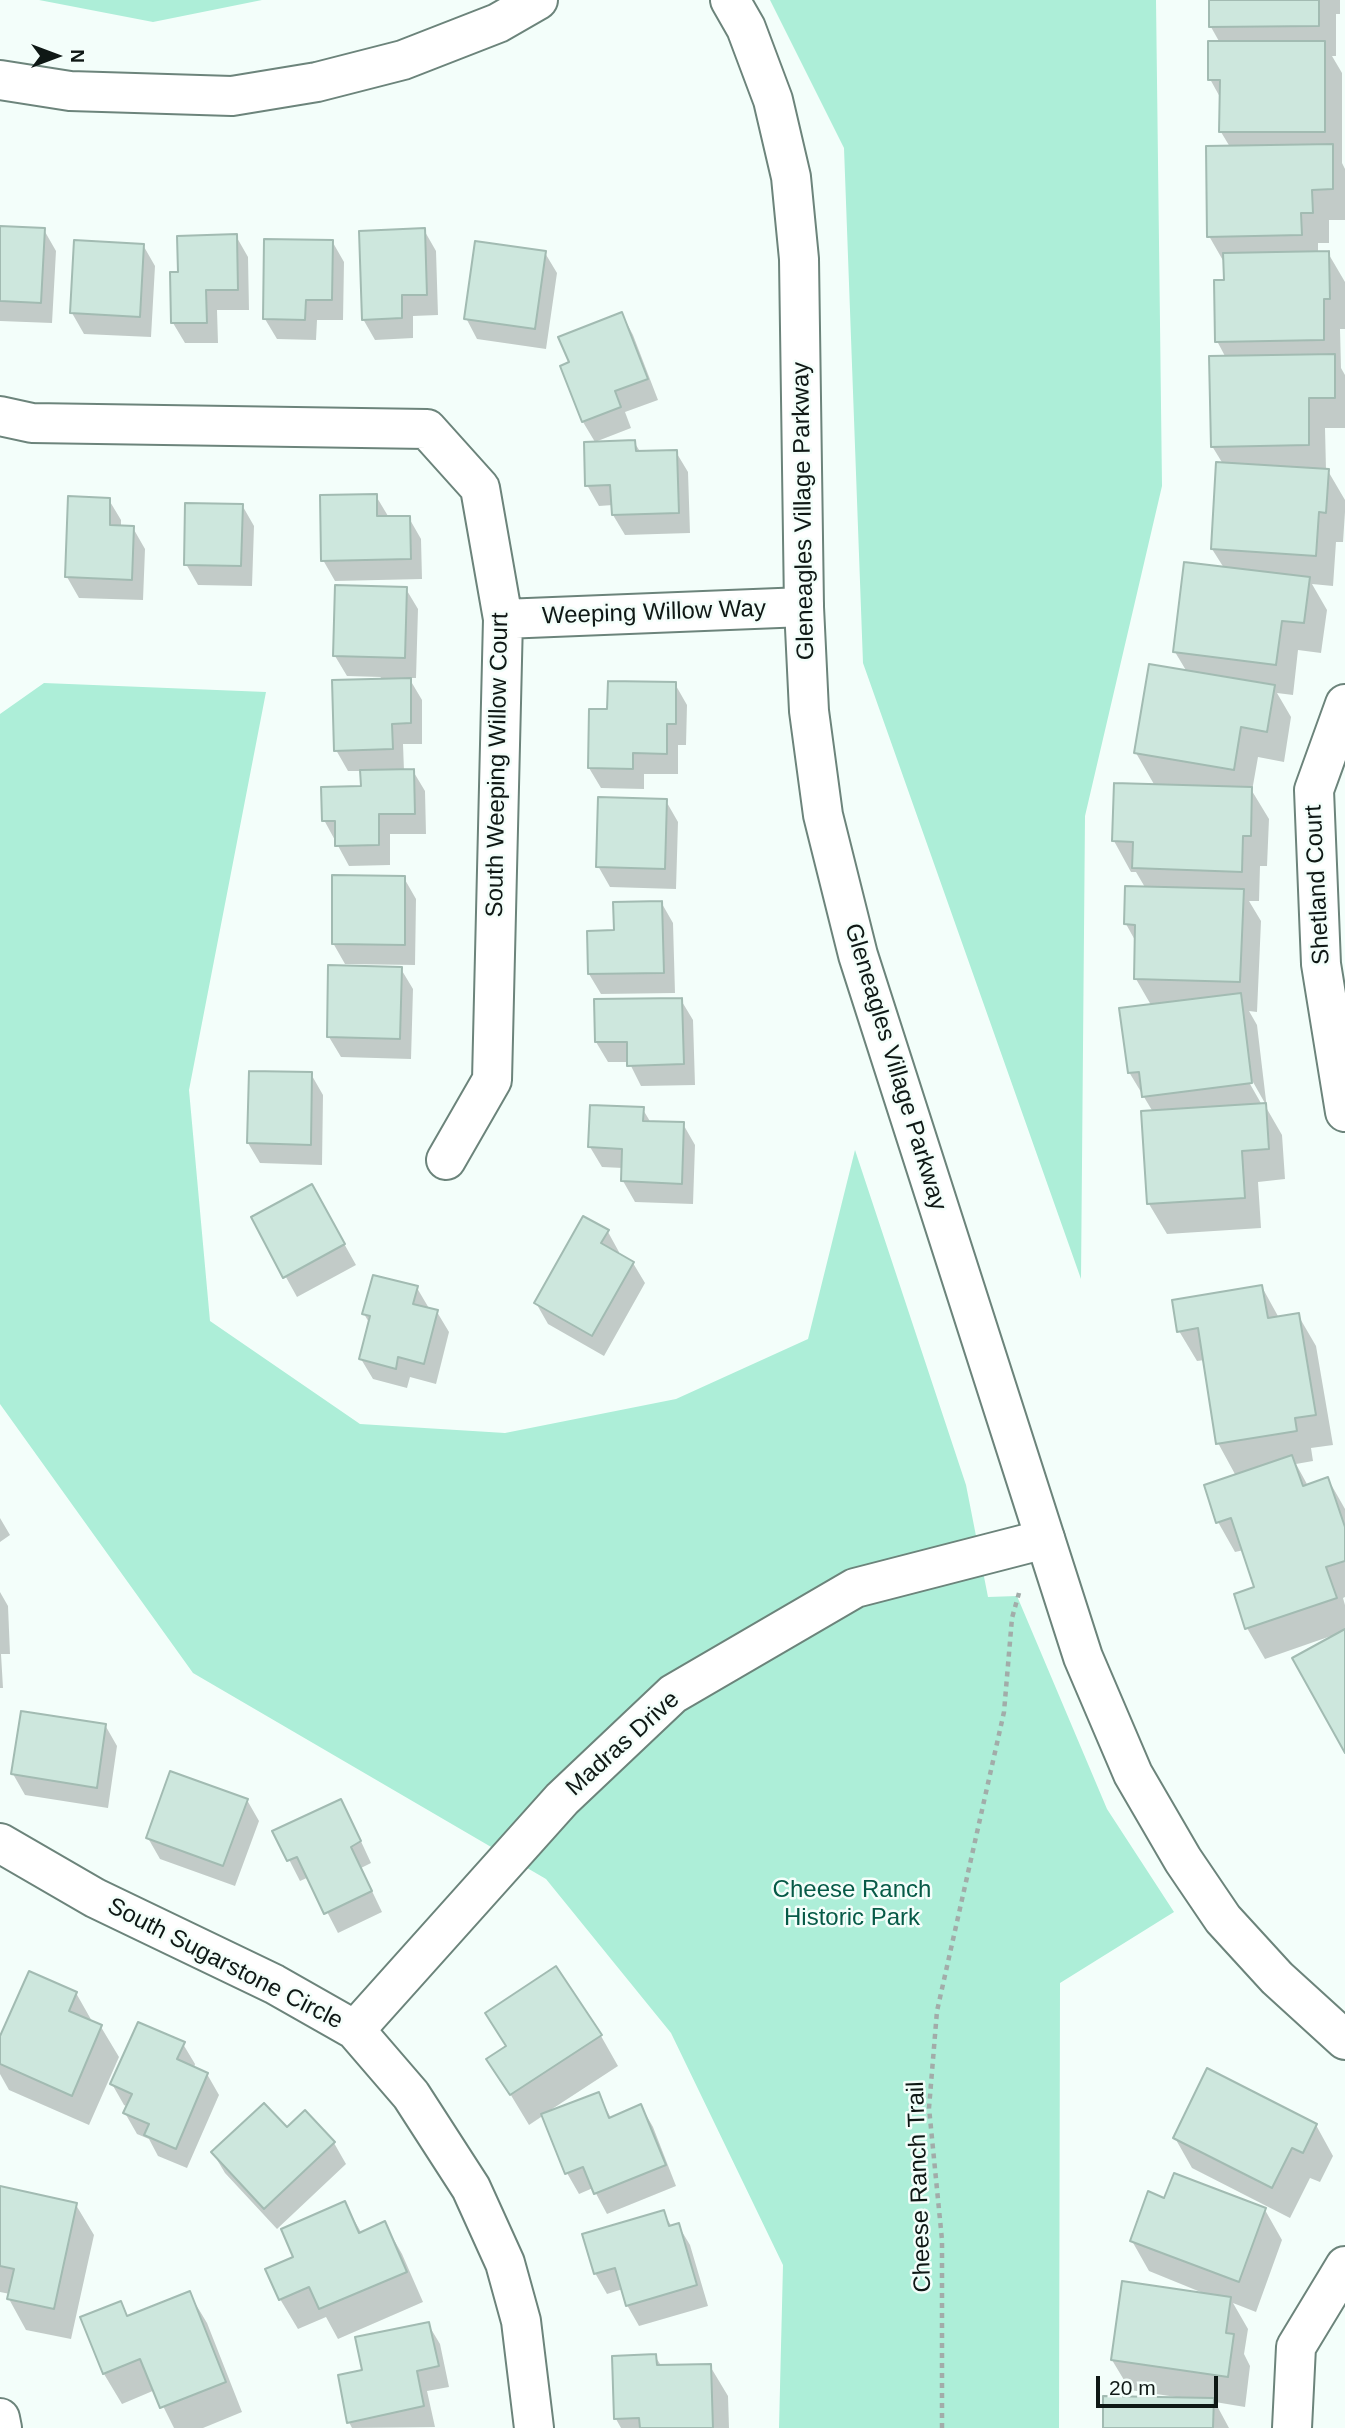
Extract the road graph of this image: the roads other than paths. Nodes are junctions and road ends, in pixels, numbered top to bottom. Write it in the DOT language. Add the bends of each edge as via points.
graph roads {
  1 [pos="538,0"];
  2 [pos="730,0"];
  3 [pos="0,80"];
  4 [pos="0,416"];
  5 [pos="804,607"];
  6 [pos="503,618"];
  7 [pos="1345,704"];
  8 [pos="1345,1112"];
  9 [pos="446,1160"];
  10 [pos="1045,1539"];
  11 [pos="0,1843"];
  12 [pos="355,2030"];
  13 [pos="1345,2040"];
  14 [pos="1345,2266"];
  15 [pos="0,2418"];
  16 [pos="2,2428"];
  17 [pos="534,2428"];
  18 [pos="1292,2428"];
  1 -- 3 [label="street" via="498,23 403,60 317,82 232,96 69,91"];
  2 -- 5 [label="street, Gleneagles Village Parkway" via="746,28 773,100 791,177 799,258"];
  4 -- 6 [label="street, South Weeping Willow Court" via="32,423 427,429 480,488"];
  5 -- 6 [label="street, Weeping Willow Way"];
  5 -- 10 [label="street, Gleneagles Village Parkway" via="809,711 823,815 855,943"];
  6 -- 9 [label="street, South Weeping Willow Court" via="492,1080"];
  7 -- 8 [label="street, Shetland Court" via="1314,790 1321,964"];
  10 -- 12 [label="street, Madras Drive" via="855,1588 673,1694 562,1799"];
  10 -- 13 [label="street, Gleneagles Village Parkway" via="1083,1657 1128,1763 1183,1860 1223,1919"];
  11 -- 12 [label="street, South Sugarstone Circle" via="95,1898 275,1984"];
  12 -- 17 [label="street, South Sugarstone Circle" via="411,2095 471,2188 505,2263 521,2320"];
  14 -- 18 [label="street" via="1296,2347"];
  15 -- 16 [label="street"];
}
